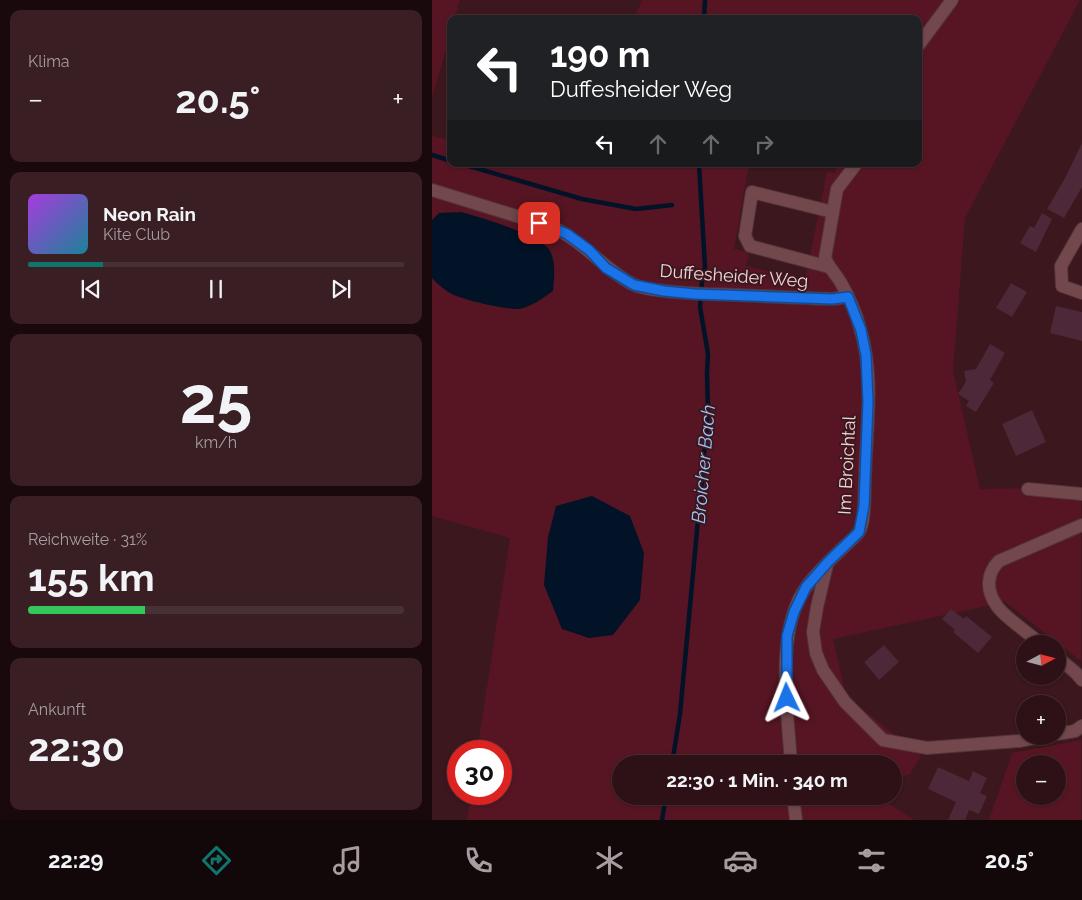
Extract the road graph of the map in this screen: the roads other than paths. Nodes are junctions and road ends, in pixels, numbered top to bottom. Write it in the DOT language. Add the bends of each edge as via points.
graph roads {
  1 [pos="952,0"];
  2 [pos="922,41"];
  3 [pos="854,167"];
  4 [pos="432,190"];
  5 [pos="833,212"];
  6 [pos="1082,229"];
  7 [pos="829,267"];
  8 [pos="1082,293"];
  9 [pos="848,297"];
  10 [pos="1028,489"];
  11 [pos="1082,494"];
  12 [pos="1082,525"];
  13 [pos="828,562"];
  14 [pos="1031,635"];
  15 [pos="1066,664"];
  16 [pos="1082,680"];
  17 [pos="1082,726"];
  18 [pos="1066,732"];
  19 [pos="1016,741"];
  20 [pos="790,755"];
  21 [pos="794,805"];
  22 [pos="796,820"];
  1 -- 2 [label="street"];
  3 -- 5 [label="street" via="837,189"];
  4 -- 9 [label="street, Duffesheider Weg" via="567,234 606,268 634,285 700,294"];
  5 -- 7 [label="street" via="825,258"];
  5 -- 7 [label="street" via="752,192 745,236 750,246"];
  6 -- 8 [label="street" via="1061,266 1062,286"];
  7 -- 9 [label="street, Im Broichtal"];
  9 -- 13 [label="street, Im Broichtal" via="861,330 866,355 864,506 859,532"];
  10 -- 11 [label="street"];
  12 -- 14 [label="street" via="999,561 991,568 990,595 997,607"];
  13 -- 19 [label="street" via="813,632 816,653 823,670 845,702 883,740 927,748"];
  13 -- 20 [label="street, Im Broichtal" via="806,587 787,636"];
  15 -- 16 [label="street"];
  17 -- 18 [label="street"];
  21 -- 22 [label="street"];
}
